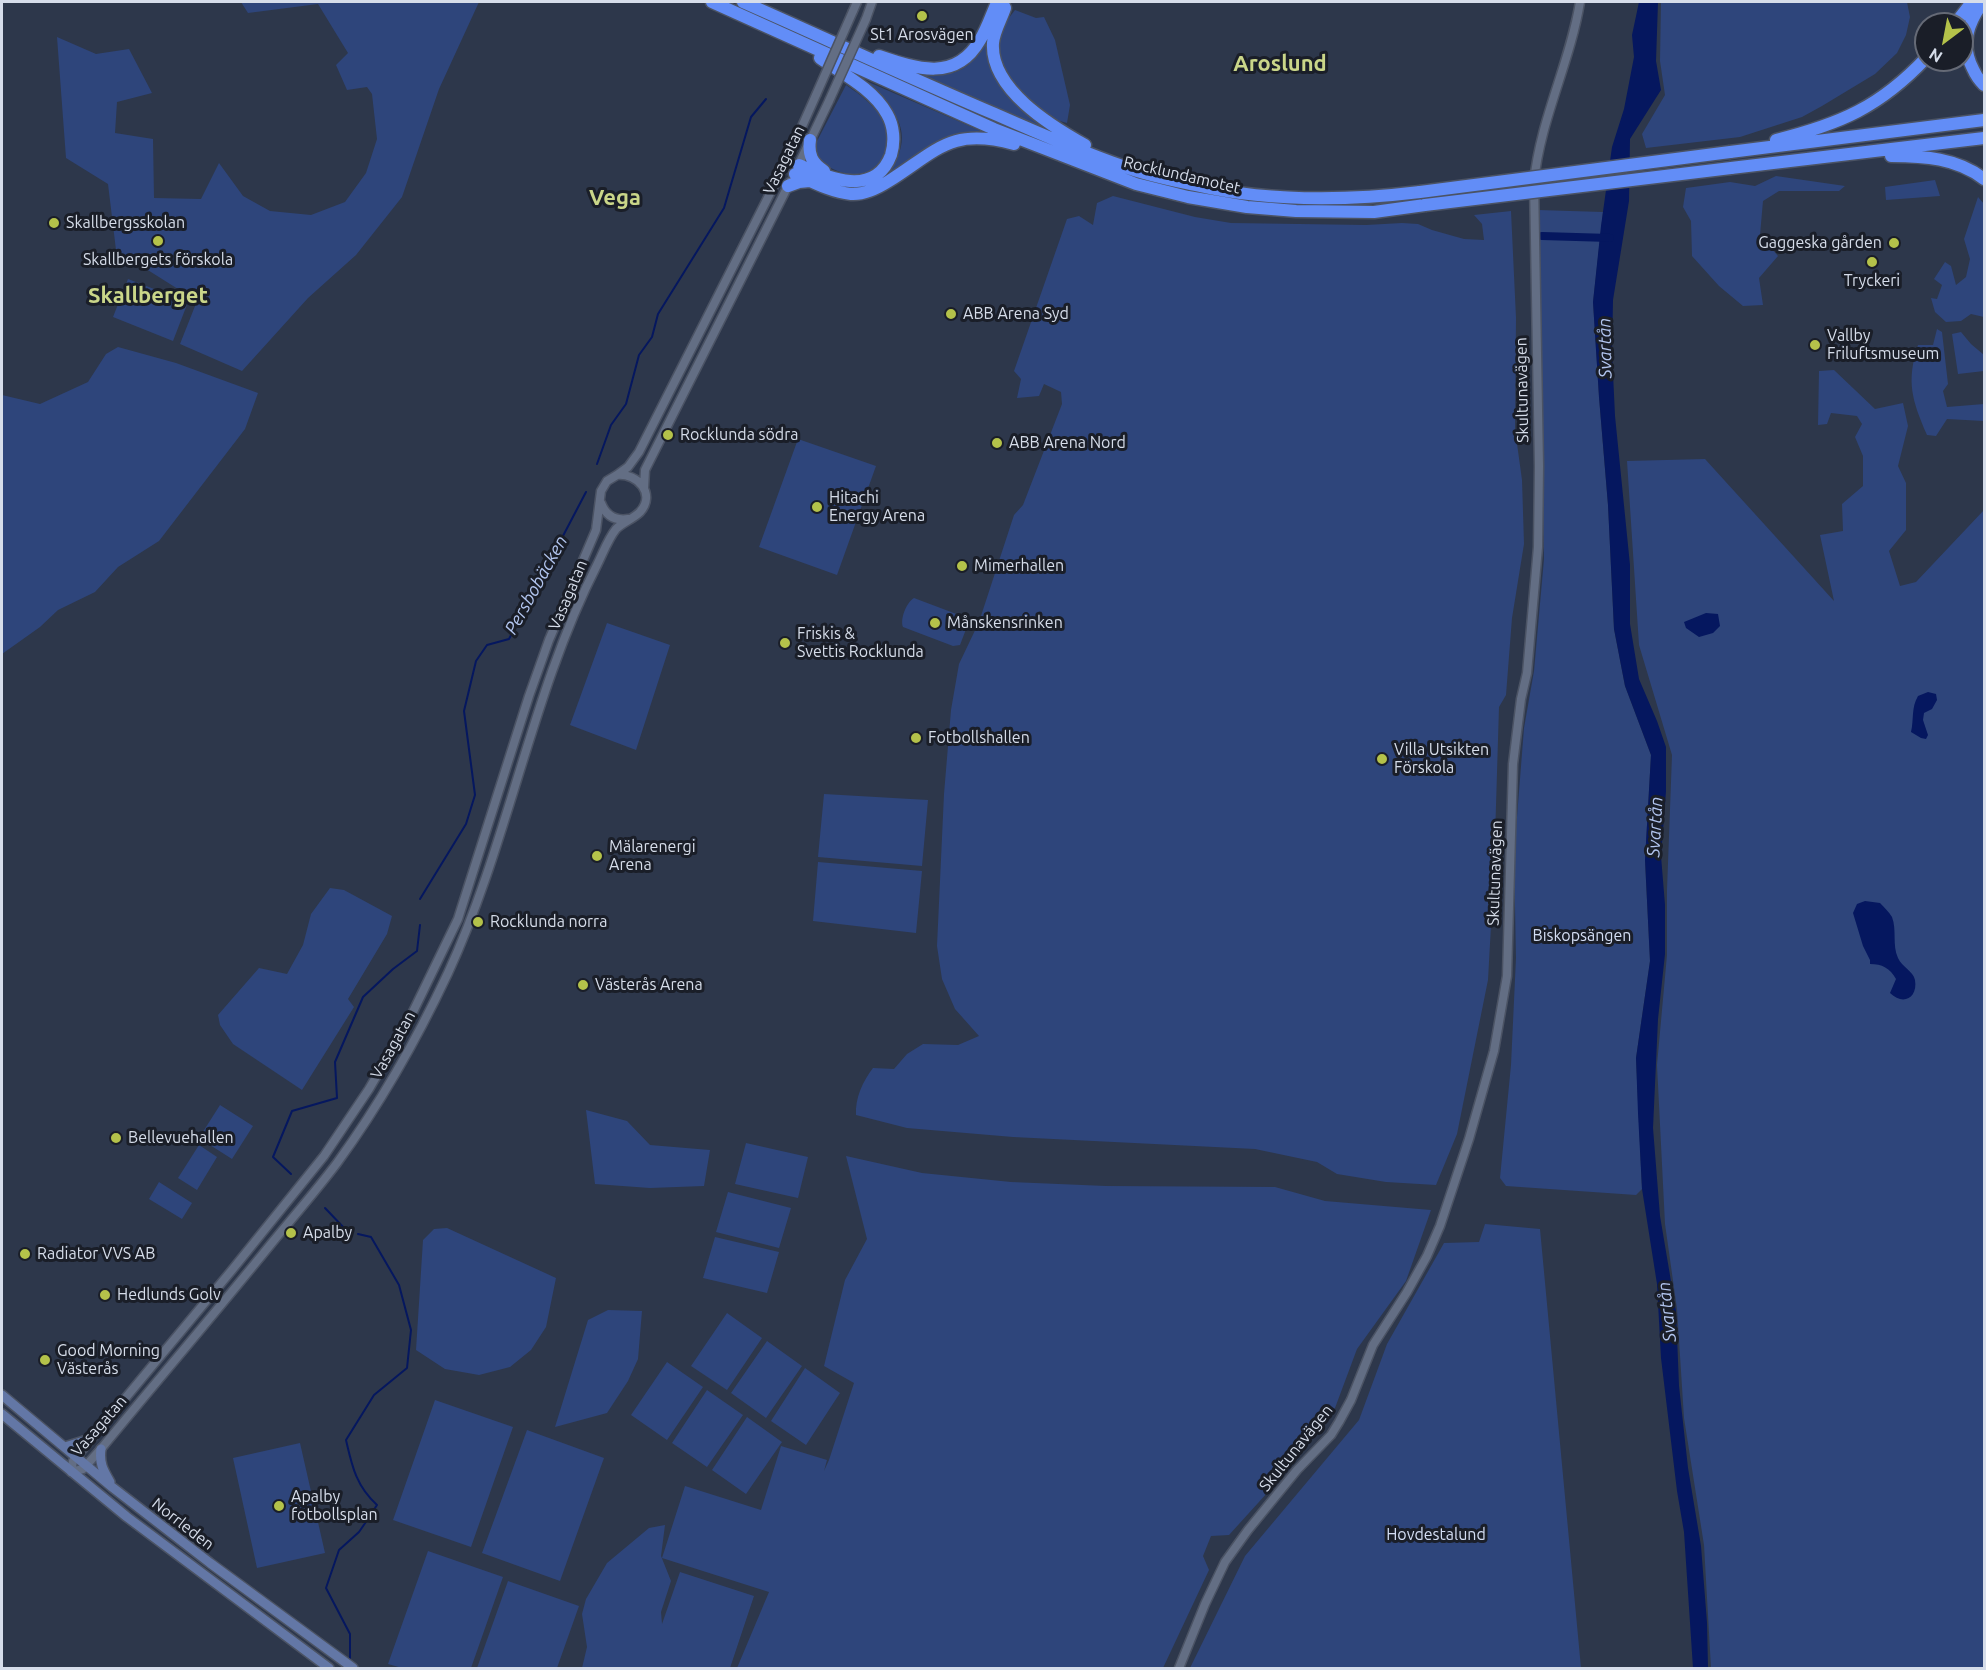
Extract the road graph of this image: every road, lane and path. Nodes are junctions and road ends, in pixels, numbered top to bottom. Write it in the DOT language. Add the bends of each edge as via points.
graph roads {
  1 [pos="712,2"];
  2 [pos="743,2"];
  3 [pos="857,2"];
  4 [pos="872,2"];
  5 [pos="1001,2"];
  6 [pos="1580,2"];
  7 [pos="1980,3"];
  8 [pos="829,40"];
  9 [pos="806,45"];
  10 [pos="1914,69"];
  11 [pos="1984,85"];
  12 [pos="1984,120"];
  13 [pos="1984,138"];
  14 [pos="810,140"];
  15 [pos="1050,143"];
  16 [pos="1730,152"];
  17 [pos="1859,153"];
  18 [pos="794,166"];
  19 [pos="782,169"];
  20 [pos="828,177"];
  21 [pos="1984,179"];
  22 [pos="810,181"];
  23 [pos="788,186"];
  24 [pos="617,475"];
  25 [pos="645,492"];
  26 [pos="600,500"];
  27 [pos="631,518"];
  28 [pos="2,1395"];
  29 [pos="2,1414"];
  30 [pos="90,1439"];
  31 [pos="65,1448"];
  32 [pos="101,1449"];
  33 [pos="76,1457"];
  34 [pos="86,1466"];
  35 [pos="71,1472"];
  36 [pos="112,1487"];
  37 [pos="329,1668"];
  38 [pos="352,1668"];
  39 [pos="1179,1668"];
  1 -- 9 [label="highway"];
  2 -- 8 [label="highway"];
  3 -- 18 [label="street, Vasagatan, bridge" via="816,94"];
  4 -- 14 [label="street, Vasagatan, bridge"];
  5 -- 8 [label="highway" via="972,52 946,68 915,67"];
  5 -- 15 [label="highway" via="1005,9 993,44 994,56 1000,72 1027,105"];
  6 -- 39 [label="street, Skultunavägen" via="1534,182 1538,547 1514,764 1507,976 1490,1070 1440,1226 1421,1266 1373,1345 1339,1422 1225,1562"];
  7 -- 11 [label="highway" via="1968,29 1966,46 1970,63"];
  8 -- 15 [label="highway"];
  9 -- 15 [label="highway" via="994,129"];
  9 -- 20 [label="highway" via="875,99 889,117 893,133 889,160 872,178 854,182"];
  10 -- 16 [label="highway" via="1885,96 1851,116"];
  12 -- 16 [label="highway"];
  13 -- 17 [label="highway"];
  14 -- 18 [label="street, Vasagatan"];
  14 -- 20 [label="highway" via="812,160"];
  15 -- 16 [label="highway, bridge" via="1076,144 1127,168 1197,186 1246,194 1331,199 1420,192"];
  15 -- 17 [label="highway, Rocklundamotet, bridge" via="1069,162 1136,184 1188,197 1296,212 1374,212"];
  15 -- 22 [label="highway" via="970,138 947,143 884,184 861,193 836,191"];
  17 -- 21 [label="highway" via="1863,157 1938,159 1965,167"];
  18 -- 19 [label="street"];
  18 -- 19 [label="street, Vasagatan"];
  18 -- 20 [label="highway"];
  18 -- 22 [label="highway"];
  18 -- 23 [label="street, Vasagatan"];
  19 -- 24 [label="street, Vasagatan" via="639,452"];
  22 -- 23 [label="highway"];
  23 -- 25 [label="street, Vasagatan" via="645,470"];
  24 -- 25 [label="street" via="634,477"];
  24 -- 26 [label="street" via="604,484"];
  25 -- 27 [label="street" via="643,507"];
  26 -- 27 [label="street" via="611,517"];
  26 -- 30 [label="street, Vasagatan" via="596,530 549,640 458,919 409,1020 324,1156"];
  27 -- 32 [label="street, Vasagatan" via="611,537 566,637 463,940 417,1034 337,1162"];
  28 -- 31 [label="main road, Norrleden"];
  29 -- 35 [label="main road, Norrleden"];
  30 -- 31 [label="main road"];
  30 -- 33 [label="street, Vasagatan"];
  31 -- 33 [label="main road, Norrleden"];
  32 -- 34 [label="street, Vasagatan"];
  32 -- 36 [label="main road" via="102,1468"];
  33 -- 34 [label="main road, Norrleden"];
  33 -- 35 [label="street, Vasagatan"];
  34 -- 35 [label="street, Vasagatan"];
  34 -- 36 [label="main road, Norrleden"];
  35 -- 37 [label="main road, Norrleden"];
  36 -- 38 [label="main road, Norrleden"];
}
